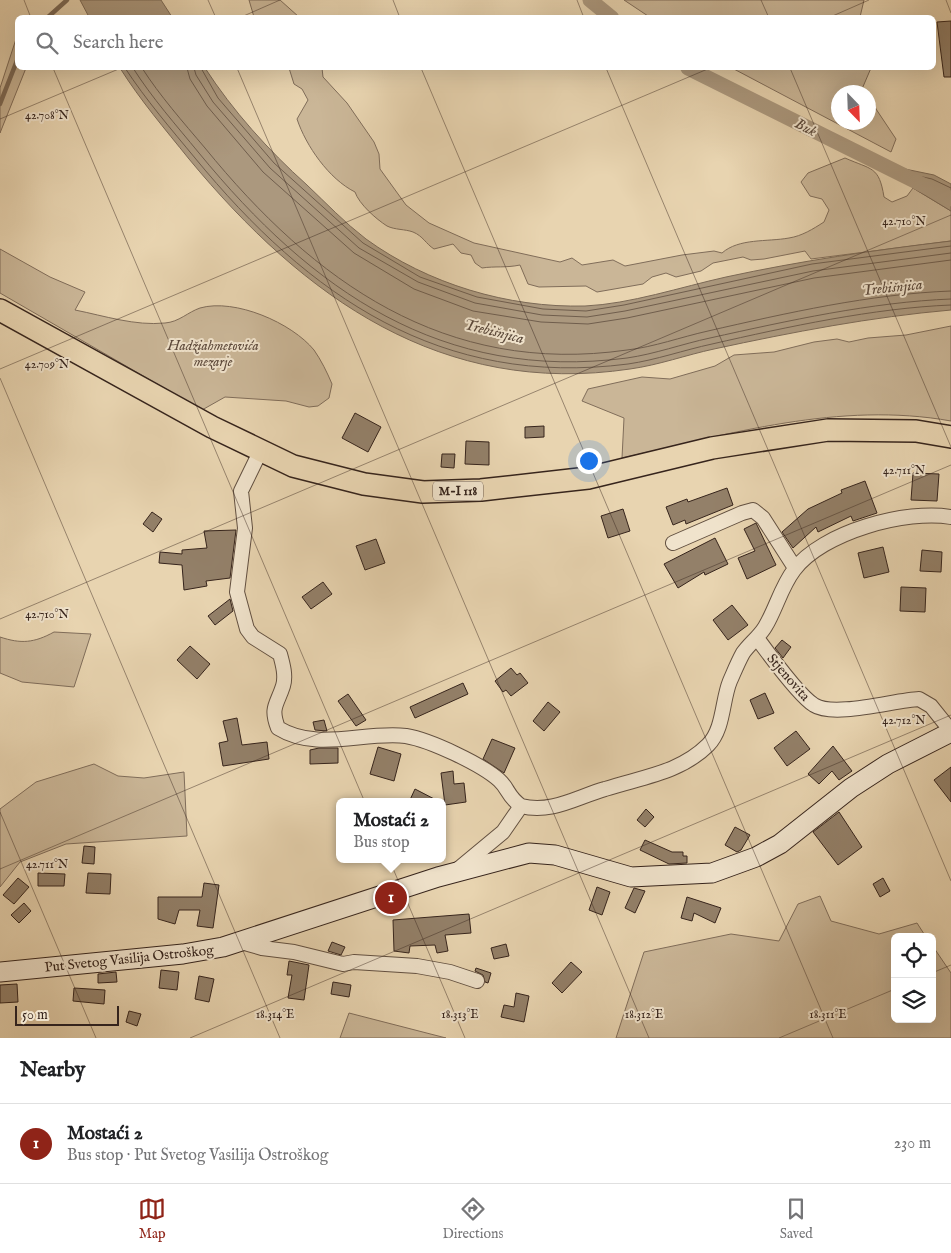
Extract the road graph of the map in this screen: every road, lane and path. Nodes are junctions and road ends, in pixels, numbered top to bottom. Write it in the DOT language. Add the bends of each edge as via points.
graph roads {
  1 [pos="0,310"];
  2 [pos="951,437"];
  3 [pos="261,450"];
  4 [pos="951,517"];
  5 [pos="673,543"];
  6 [pos="795,568"];
  7 [pos="757,638"];
  8 [pos="951,732"];
  9 [pos="521,806"];
  10 [pos="454,872"];
  11 [pos="241,942"];
  12 [pos="0,972"];
  13 [pos="477,981"];
  1 -- 3 [label="main road, M-I 118" via="212,427"];
  2 -- 3 [label="main road, M-I 118" via="916,432 828,430 712,448 588,478 482,490 423,492 364,484 293,466"];
  3 -- 9 [label="street" via="241,491 245,528 237,592 250,633 280,654 284,668 283,685 273,712 278,728 301,738 320,740 408,736 448,750 484,769 502,782 510,798"];
  4 -- 6 [label="street" via="910,516 850,533 817,550"];
  5 -- 6 [label="street" via="753,510 763,518"];
  6 -- 7 [label="street"];
  7 -- 8 [label="street, Stjenovita" via="814,706 837,709 919,699 931,706"];
  7 -- 9 [label="street" via="744,652 728,687 717,731 695,757 660,774 555,807"];
  8 -- 10 [label="street, Put Svetog Vasilija Ostroškog" via="888,764 780,844 756,857 712,873 631,878 555,855 529,853"];
  9 -- 10 [label="street" via="503,832"];
  10 -- 11 [label="street, Put Svetog Vasilija Ostroškog"];
  11 -- 12 [label="street, Put Svetog Vasilija Ostroškog" via="183,954"];
  11 -- 13 [label="street" via="343,964 416,966"];
}
